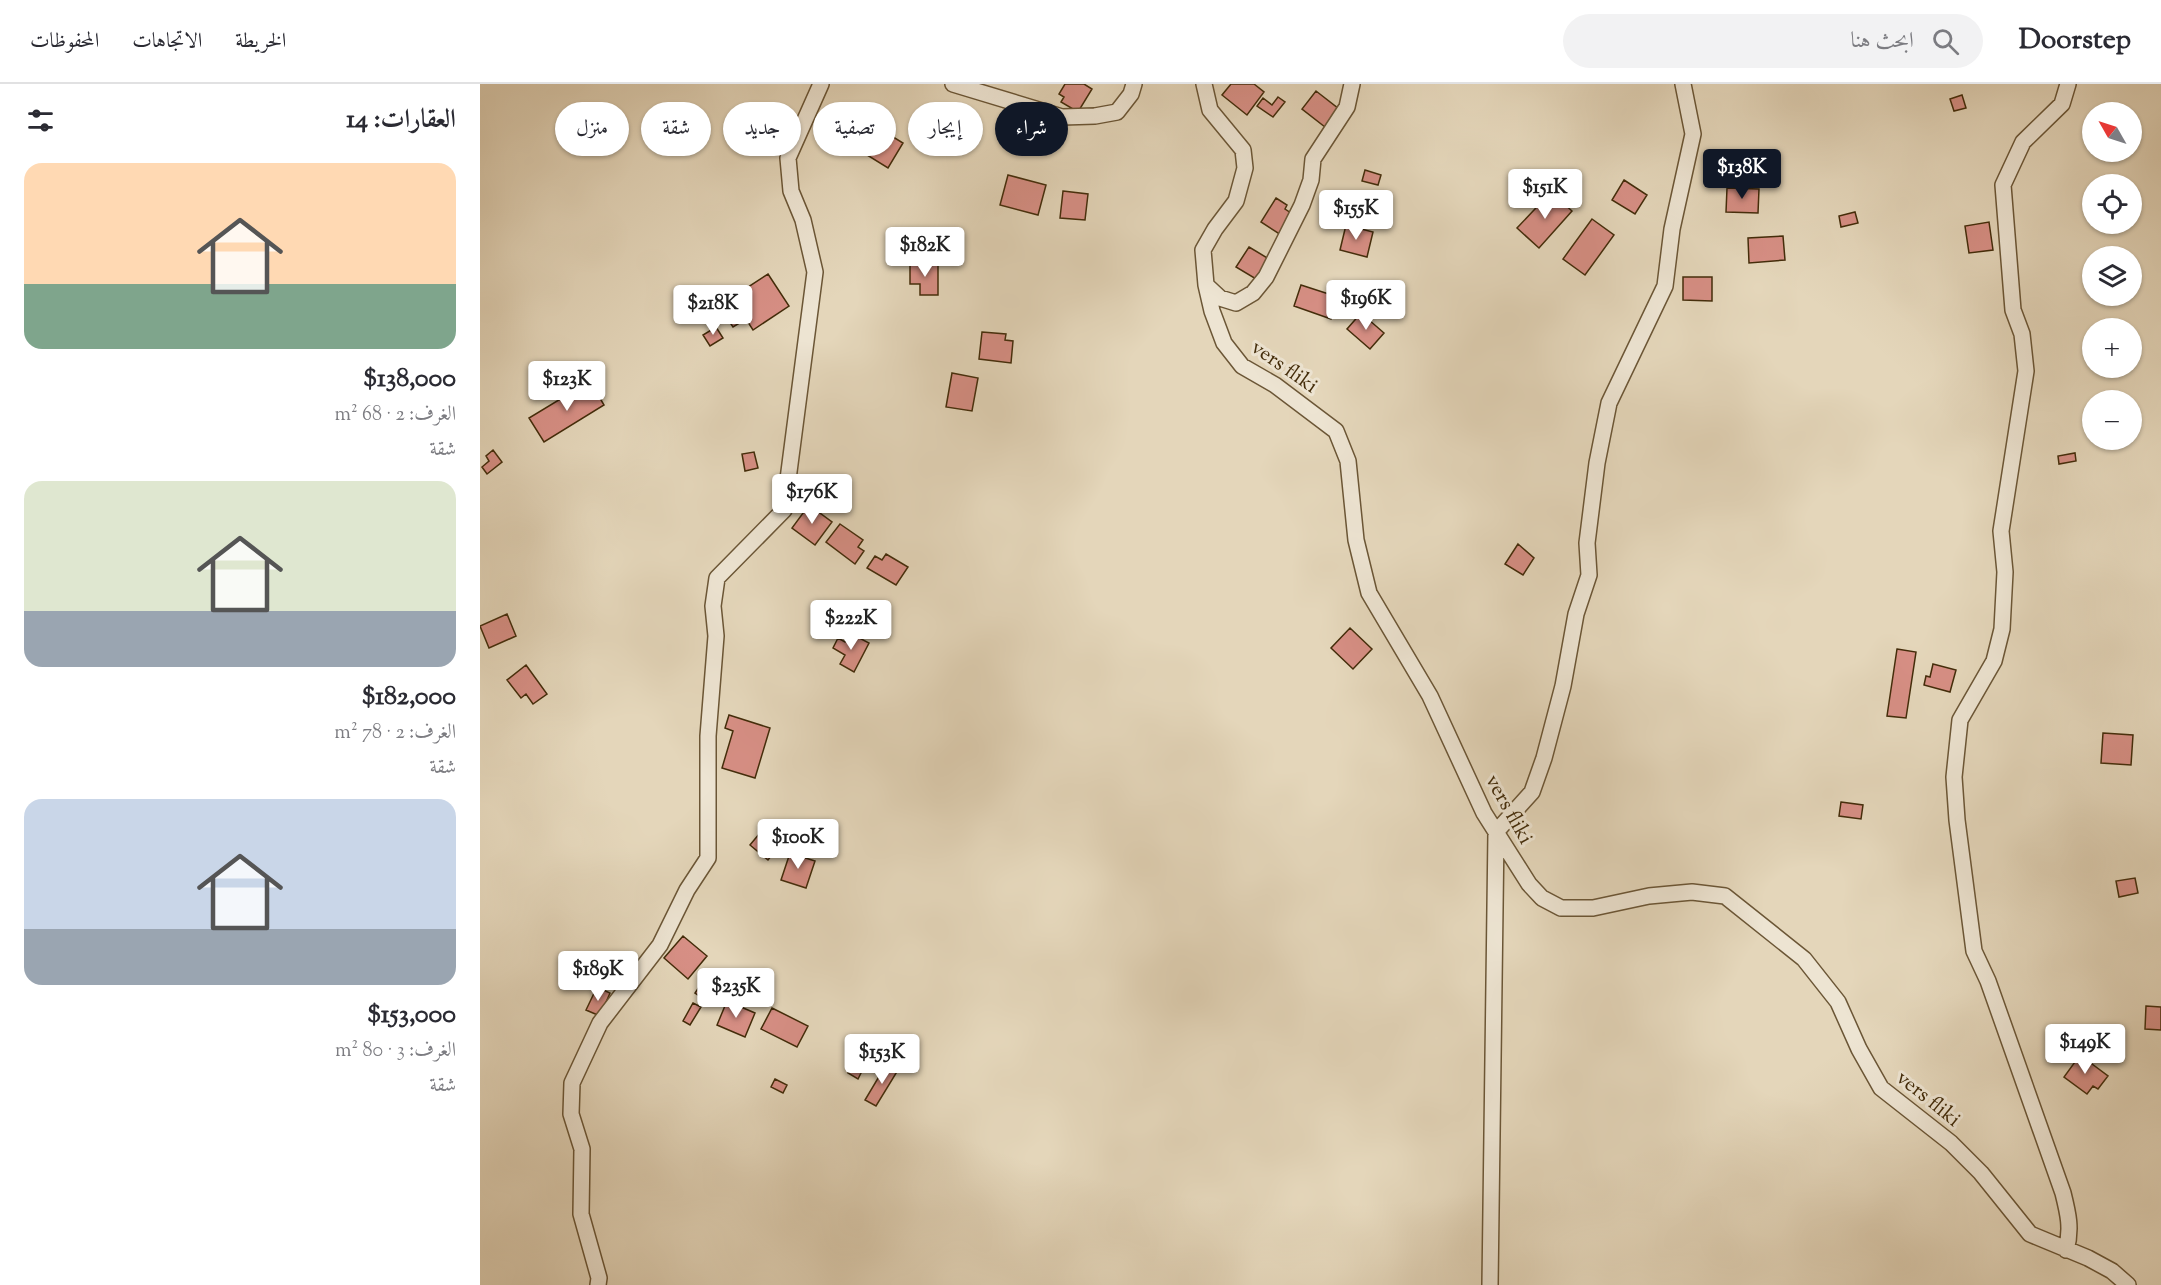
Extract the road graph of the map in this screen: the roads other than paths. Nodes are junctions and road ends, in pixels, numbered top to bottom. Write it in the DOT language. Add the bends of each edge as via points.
graph roads {
  1 [pos="821,84"];
  2 [pos="953,84"];
  3 [pos="1134,84"];
  4 [pos="1204,84"];
  5 [pos="1352,84"];
  6 [pos="1683,84"];
  7 [pos="2068,84"];
  8 [pos="1206,285"];
  9 [pos="1496,832"];
  10 [pos="2066,1250"];
  11 [pos="598,1285"];
  12 [pos="1490,1285"];
  13 [pos="2128,1285"];
  1 -- 11 [label="street" via="788,158 791,191 803,219 815,272 784,510 717,578 714,596 708,858 660,945 600,1023 572,1083 571,1114 582,1149 581,1214"];
  2 -- 3 [label="street" via="1062,117 1118,112"];
  4 -- 8 [label="street, vers fliki" via="1210,110 1243,150 1245,168 1236,201 1203,250"];
  5 -- 8 [label="street" via="1347,107 1313,159 1311,180 1302,204 1266,277 1253,293 1236,303 1220,298"];
  6 -- 9 [label="street" via="1693,134 1672,229 1665,286 1609,403 1587,543 1589,575 1576,614 1544,758 1532,792"];
  7 -- 10 [label="street" via="2062,104 2024,142 2003,184 2013,310 2022,334 2026,371 2001,531 2005,572 2002,629 1994,661 1960,720 1954,777 1974,951 1992,991 2063,1193 2070,1220"];
  8 -- 9 [label="street, vers fliki" via="1224,343 1242,366 1275,385 1336,431 1348,461 1356,540 1369,593 1430,696"];
  9 -- 10 [label="street, vers fliki" via="1529,884 1542,898 1561,908 1593,909 1649,896 1692,892 1725,896 1804,959 1838,1002 1881,1088 1951,1143 2030,1234"];
  9 -- 12 [label="street"];
  10 -- 13 [label="street, vers fliki" via="2112,1271"];
}
